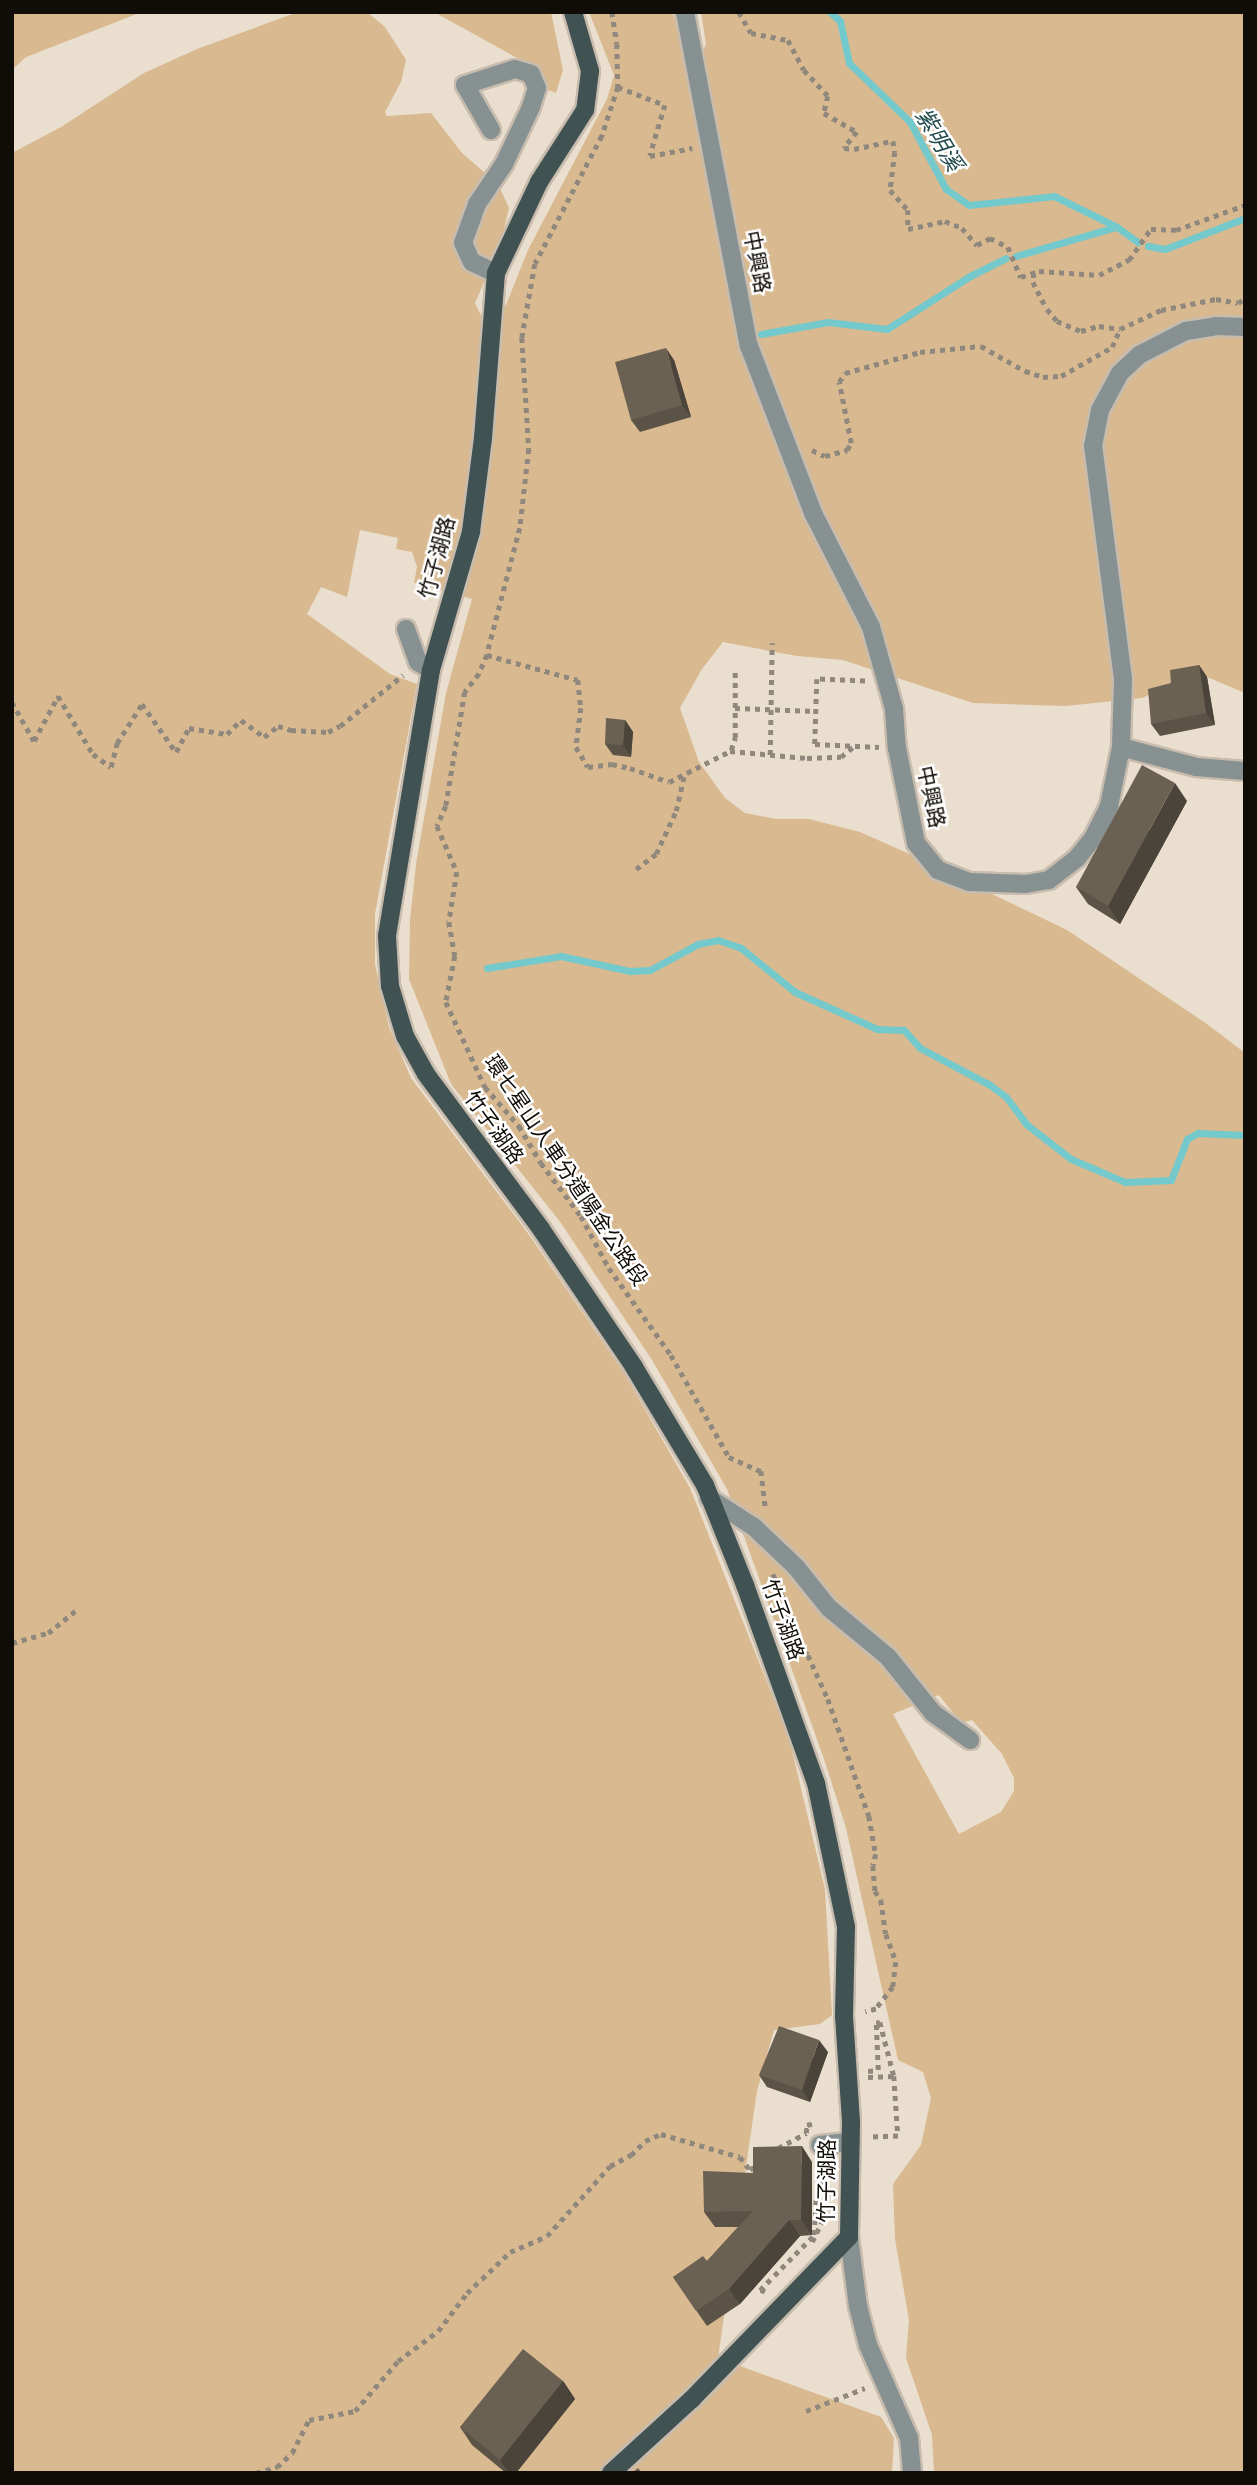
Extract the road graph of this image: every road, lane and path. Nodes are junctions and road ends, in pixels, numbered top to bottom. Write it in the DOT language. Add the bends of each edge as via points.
graph roads {
  1 [pos="573,12"];
  2 [pos="612,12"];
  3 [pos="685,12"];
  4 [pos="739,12"];
  5 [pos="618,86"];
  6 [pos="491,130"];
  7 [pos="710,144"];
  8 [pos="1245,205"];
  9 [pos="496,272"];
  10 [pos="1034,273"];
  11 [pos="1245,327"];
  12 [pos="808,440"];
  13 [pos="406,629"];
  14 [pos="772,643"];
  15 [pos="487,655"];
  16 [pos="425,666"];
  17 [pos="735,672"];
  18 [pos="858,680"];
  19 [pos="12,702"];
  20 [pos="735,708"];
  21 [pos="771,709"];
  22 [pos="816,711"];
  23 [pos="1121,747"];
  24 [pos="730,751"];
  25 [pos="770,755"];
  26 [pos="1245,771"];
  27 [pos="684,776"];
  28 [pos="636,869"];
  29 [pos="709,1498"];
  30 [pos="769,1541"];
  31 [pos="75,1611"];
  32 [pos="12,1643"];
  33 [pos="970,1740"];
  34 [pos="865,2012"];
  35 [pos="894,2076"];
  36 [pos="826,2122"];
  37 [pos="871,2137"];
  38 [pos="852,2141"];
  39 [pos="820,2145"];
  40 [pos="770,2154"];
  41 [pos="760,2162"];
  42 [pos="827,2163"];
  43 [pos="829,2172"];
  44 [pos="823,2186"];
  45 [pos="831,2187"];
  46 [pos="830,2198"];
  47 [pos="816,2199"];
  48 [pos="821,2213"];
  49 [pos="821,2226"];
  50 [pos="849,2237"];
  51 [pos="865,2388"];
  52 [pos="806,2411"];
  53 [pos="256,2473"];
  54 [pos="611,2473"];
  55 [pos="912,2473"];
  1 -- 9 [label="main road, 竹子湖路" via="590,71 585,110 539,182"];
  2 -- 5 [label="path, 環七星山人車分道陽金公路段"];
  3 -- 7 [label="street, 中興路"];
  4 -- 10 [label="path" via="751,33 788,40 804,70 828,96 824,113 857,132 844,148 892,141 890,190 908,210 908,229 945,221 962,228 977,245 990,239 1008,247 1021,277"];
  5 -- 7 [label="path" via="665,105 650,156"];
  5 -- 15 [label="path, 環七星山人車分道陽金公路段" via="602,136 535,264 522,338 529,449 520,528"];
  6 -- 9 [label="street" via="465,85 515,69 531,74 537,88 531,107 504,164 477,204 463,243 472,262"];
  7 -- 23 [label="street, 中興路" via="749,346 813,513 871,627 894,709 916,843 938,870 969,882 1049,880 1077,859 1093,838 1109,806"];
  8 -- 10 [label="path" via="1176,230 1151,229 1129,260 1099,275"];
  9 -- 16 [label="main road, 竹子湖路" via="471,532"];
  10 -- 12 [label="path" via="1033,282 1057,321 1081,331 1099,326 1120,329 1112,347 1061,376 1025,371 981,346 920,352 845,373 839,382 851,443 847,450 825,456 812,452"];
  11 -- 23 [label="street, 中興路" via="1186,331 1139,355 1120,373 1100,410 1093,446 1123,679"];
  13 -- 16 [label="street"];
  14 -- 21 [label="path"];
  15 -- 27 [label="path" via="578,680 581,708 576,747 588,767 612,764 669,782"];
  15 -- 30 [label="path, 環七星山人車分道陽金公路段" via="465,692 446,806 437,826 457,872 449,922 456,956 446,1002 485,1087 519,1126 581,1216 609,1268 671,1355 729,1457 761,1471"];
  16 -- 19 [label="path" via="328,732 278,726 264,737 241,720 227,734 189,728 176,752 142,704 117,743 111,767 93,754 58,696 34,741"];
  16 -- 29 [label="main road, 竹子湖路" via="387,936 390,986 405,1036 426,1074 541,1229 634,1367"];
  17 -- 20 [label="path"];
  18 -- 22 [label="path" via="817,679"];
  20 -- 21 [label="path"];
  20 -- 24 [label="path"];
  21 -- 22 [label="path"];
  21 -- 25 [label="path"];
  22 -- 25 [label="path" via="815,744 854,746 841,757"];
  23 -- 26 [label="street" via="1196,767"];
  24 -- 25 [label="path"];
  24 -- 27 [label="path"];
  27 -- 28 [label="path" via="677,811 656,854"];
  29 -- 30 [label="street"];
  29 -- 38 [label="main road, 竹子湖路" via="816,1783 846,1927 844,2016"];
  30 -- 33 [label="street" via="829,1608 888,1657 933,1713"];
  30 -- 34 [label="path, 環七星山人車分道陽金公路段" via="771,1569 793,1637 808,1655 828,1699 869,1816 876,1854 875,1891 896,1962 893,1987 876,2008"];
  31 -- 32 [label="path" via="48,1633"];
  35 -- 35 [label="path" via="868,2074 878,2070 876,2022 880,2022"];
  35 -- 37 [label="path" via="898,2136"];
  36 -- 40 [label="path" via="807,2125 806,2133"];
  38 -- 39 [label="street"];
  38 -- 50 [label="main road, 竹子湖路"];
  41 -- 53 [label="path" via="750,2170 740,2157 661,2134 645,2141 610,2166 547,2236 510,2252 467,2293 438,2331 398,2361 355,2411 309,2420 292,2453 277,2467"];
  42 -- 43 [label="path"];
  43 -- 44 [label="path" via="823,2175"];
  43 -- 45 [label="path"];
  46 -- 49 [label="path"];
  47 -- 49 [label="path" via="814,2235 760,2290 764,2293 790,2266"];
  48 -- 49 [label="path"];
  50 -- 54 [label="main road, 竹子湖路" via="692,2399"];
  50 -- 55 [label="street, 竹子湖路" via="861,2319 909,2438"];
  51 -- 52 [label="path"];
}
